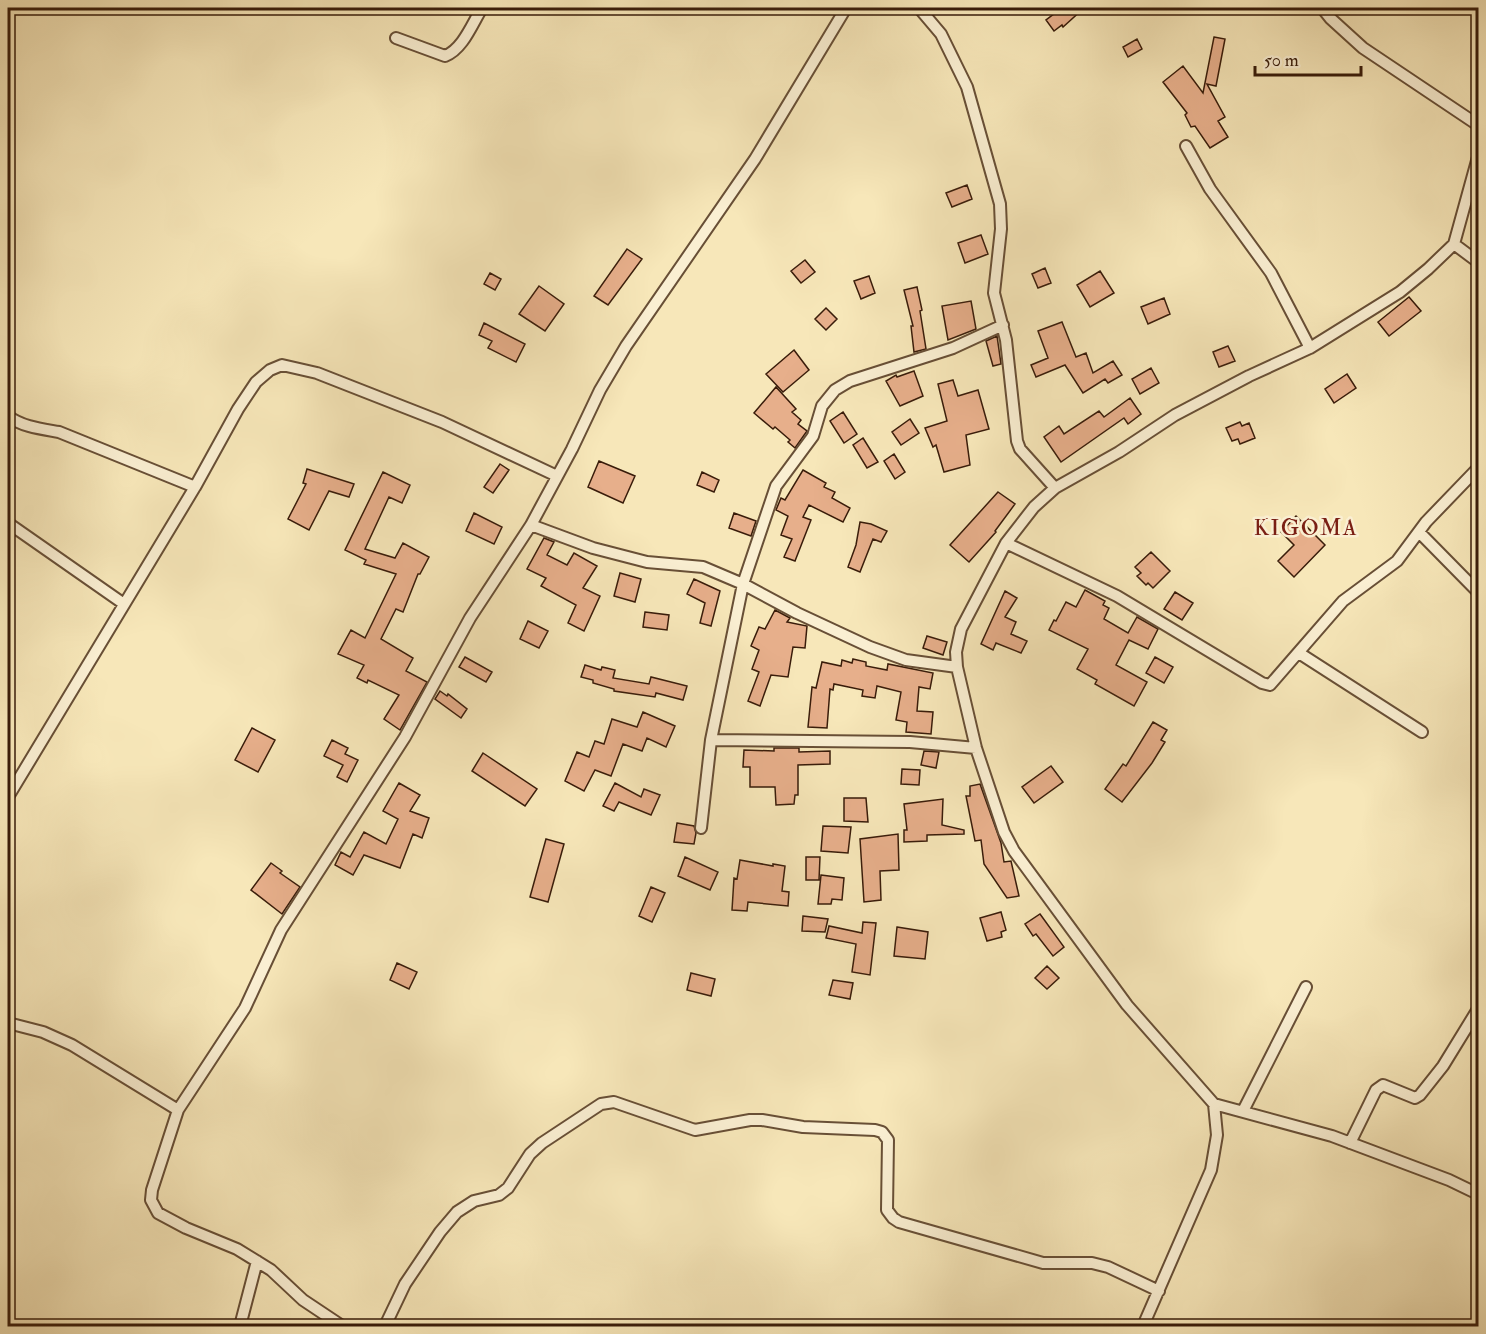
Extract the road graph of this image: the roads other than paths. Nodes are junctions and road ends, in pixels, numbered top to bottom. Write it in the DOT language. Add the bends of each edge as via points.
graph roads {
  1 [pos="482,8"];
  2 [pos="846,8"];
  3 [pos="919,8"];
  4 [pos="1322,8"];
  5 [pos="396,38"];
  6 [pos="1479,125"];
  7 [pos="1186,146"];
  8 [pos="1479,157"];
  9 [pos="1454,244"];
  10 [pos="1479,262"];
  11 [pos="1003,326"];
  12 [pos="1310,348"];
  13 [pos="8,416"];
  14 [pos="1479,468"];
  15 [pos="557,476"];
  16 [pos="195,487"];
  17 [pos="1055,488"];
  18 [pos="8,523"];
  19 [pos="531,525"];
  20 [pos="1419,532"];
  21 [pos="1006,543"];
  22 [pos="743,584"];
  23 [pos="1479,592"];
  24 [pos="124,604"];
  25 [pos="1299,653"];
  26 [pos="957,668"];
  27 [pos="1422,732"];
  28 [pos="711,740"];
  29 [pos="976,748"];
  30 [pos="8,797"];
  31 [pos="701,828"];
  32 [pos="1306,987"];
  33 [pos="1479,1009"];
  34 [pos="8,1023"];
  35 [pos="1214,1104"];
  36 [pos="178,1110"];
  37 [pos="1243,1111"];
  38 [pos="1350,1143"];
  39 [pos="1479,1194"];
  40 [pos="257,1261"];
  41 [pos="1159,1291"];
  42 [pos="240,1326"];
  43 [pos="342,1326"];
  44 [pos="385,1326"];
  45 [pos="1143,1326"];
  1 -- 5 [label="street" via="459,46 445,56"];
  2 -- 15 [label="street" via="755,159 626,346"];
  3 -- 11 [label="street" via="941,34 967,87 1000,204 993,293"];
  4 -- 6 [label="street" via="1363,48"];
  7 -- 12 [label="street" via="1209,189 1271,273"];
  8 -- 9 [label="street"];
  9 -- 10 [label="street"];
  9 -- 12 [label="street" via="1400,292"];
  11 -- 17 [label="street" via="1017,441"];
  11 -- 22 [label="street" via="953,348 850,381 835,390 822,406 813,436 776,486"];
  12 -- 17 [label="street" via="1175,416"];
  13 -- 16 [label="street" via="36,428 59,432"];
  14 -- 20 [label="street"];
  15 -- 16 [label="street" via="442,422 317,373 282,366 256,382"];
  15 -- 19 [label="street"];
  16 -- 24 [label="street"];
  17 -- 21 [label="street" via="1034,507"];
  18 -- 24 [label="street"];
  19 -- 22 [label="street" via="593,548 647,562 703,567"];
  19 -- 36 [label="street" via="470,618 405,737 281,930 245,1008"];
  20 -- 23 [label="street"];
  20 -- 25 [label="street" via="1397,561 1343,602"];
  21 -- 25 [label="street" via="1117,596 1267,685 1273,684"];
  21 -- 26 [label="street" via="961,629"];
  22 -- 26 [label="street" via="870,647 906,660"];
  22 -- 28 [label="street"];
  24 -- 30 [label="street"];
  25 -- 27 [label="street"];
  26 -- 29 [label="street"];
  28 -- 29 [label="street" via="910,742"];
  28 -- 31 [label="street"];
  29 -- 35 [label="street" via="1014,852 1126,1005"];
  32 -- 37 [label="street"];
  33 -- 38 [label="street" via="1420,1095 1415,1098 1383,1085 1376,1090"];
  34 -- 36 [label="street" via="72,1045"];
  35 -- 37 [label="street"];
  35 -- 41 [label="street" via="1218,1135 1212,1170"];
  36 -- 40 [label="street" via="152,1190 153,1207 165,1218"];
  37 -- 38 [label="street"];
  38 -- 39 [label="street"];
  40 -- 42 [label="street"];
  40 -- 43 [label="street" via="303,1300"];
  41 -- 44 [label="street" via="1108,1267 1092,1263 1043,1263 892,1218 887,1210 888,1140 882,1132 750,1120 695,1130 614,1102 601,1104 542,1143 499,1195 474,1201 457,1212 405,1284"];
  41 -- 45 [label="street"];
}
